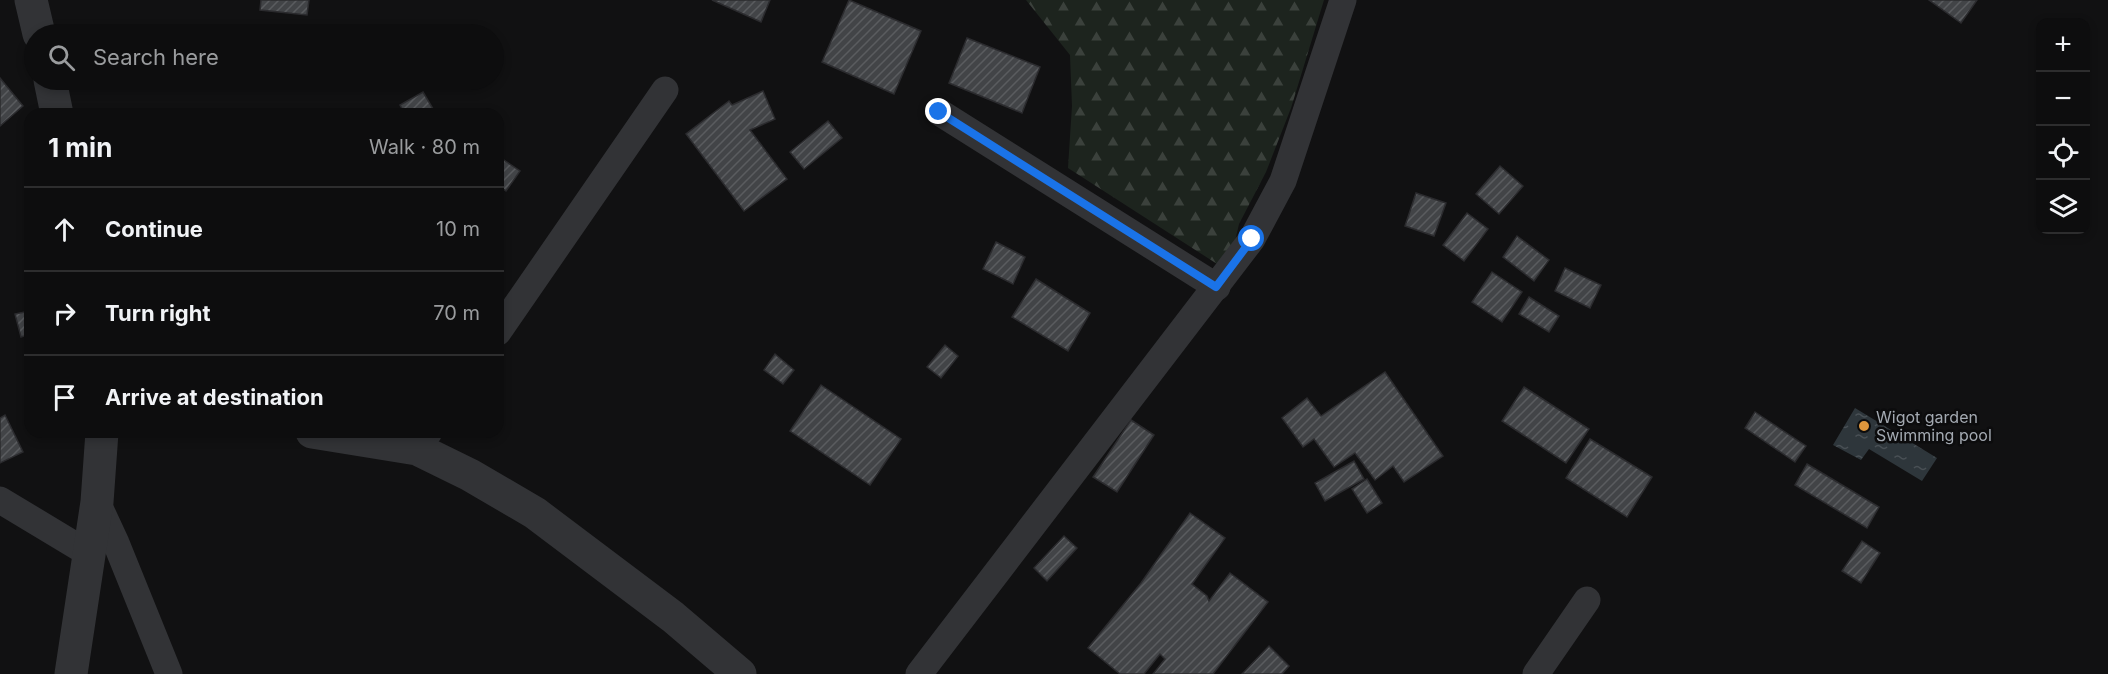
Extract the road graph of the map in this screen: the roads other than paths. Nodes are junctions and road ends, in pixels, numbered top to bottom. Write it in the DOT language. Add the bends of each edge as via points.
graph roads {
  1 [pos="31,0"];
  2 [pos="1343,0"];
  3 [pos="37,24"];
  4 [pos="52,90"];
  5 [pos="665,90"];
  6 [pos="56,108"];
  7 [pos="939,112"];
  8 [pos="1216,287"];
  9 [pos="504,323"];
  10 [pos="102,438"];
  11 [pos="386,438"];
  12 [pos="423,441"];
  13 [pos="0,500"];
  14 [pos="97,502"];
  15 [pos="88,553"];
  16 [pos="1587,600"];
  17 [pos="71,674"];
  18 [pos="169,674"];
  19 [pos="740,674"];
  20 [pos="919,674"];
  21 [pos="1536,674"];
  1 -- 3 [label="street"];
  2 -- 8 [label="street" via="1283,181 1252,239"];
  4 -- 6 [label="street"];
  5 -- 9 [label="street"];
  7 -- 8 [label="street"];
  8 -- 20 [label="street"];
  10 -- 14 [label="street"];
  11 -- 12 [label="street"];
  12 -- 19 [label="street" via="470,475 535,513 673,616"];
  13 -- 15 [label="street"];
  14 -- 15 [label="street"];
  14 -- 18 [label="street"];
  15 -- 17 [label="street"];
  16 -- 21 [label="street"];
}
